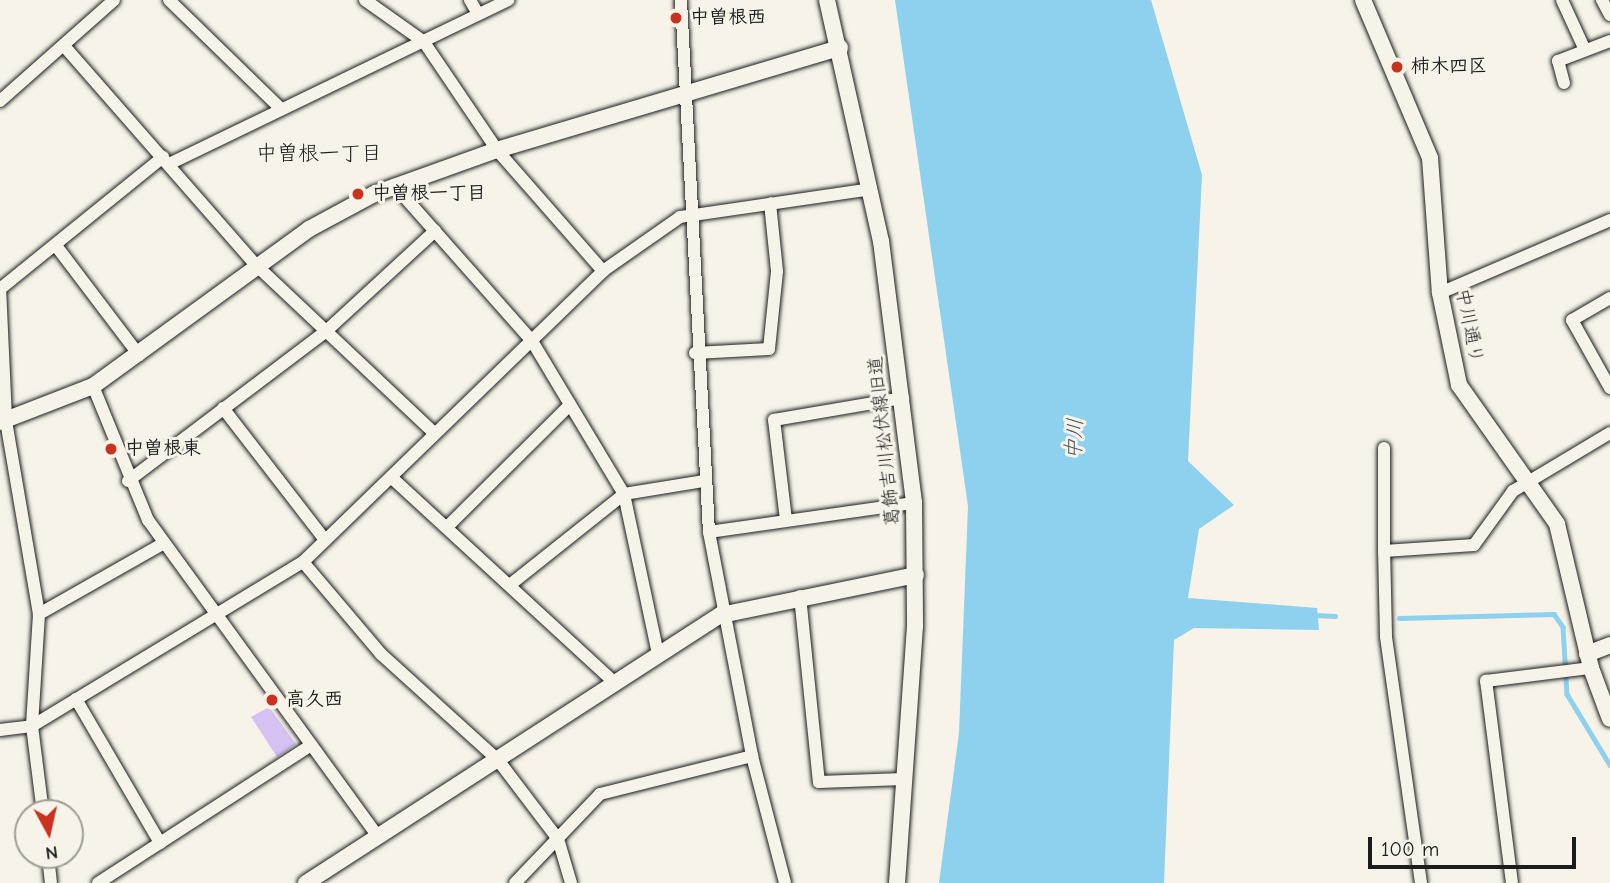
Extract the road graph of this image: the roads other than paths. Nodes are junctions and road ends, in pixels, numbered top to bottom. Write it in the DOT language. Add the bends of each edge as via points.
graph roads {
  1 [pos="114,0"];
  2 [pos="169,0"];
  3 [pos="365,0"];
  4 [pos="470,0"];
  5 [pos="508,0"];
  6 [pos="681,0"];
  7 [pos="827,0"];
  8 [pos="1364,0"];
  9 [pos="1562,0"];
  10 [pos="1602,0"];
  11 [pos="478,14"];
  12 [pos="1610,15"];
  13 [pos="424,41"];
  14 [pos="1610,41"];
  15 [pos="65,47"];
  16 [pos="840,48"];
  17 [pos="1585,50"];
  18 [pos="1564,83"];
  19 [pos="689,94"];
  20 [pos="0,101"];
  21 [pos="278,106"];
  22 [pos="497,150"];
  23 [pos="166,161"];
  24 [pos="394,185"];
  25 [pos="871,189"];
  26 [pos="770,203"];
  27 [pos="691,214"];
  28 [pos="1610,220"];
  29 [pos="435,231"];
  30 [pos="57,247"];
  31 [pos="257,266"];
  32 [pos="603,271"];
  33 [pos="0,288"];
  34 [pos="1440,293"];
  35 [pos="1610,298"];
  36 [pos="324,333"];
  37 [pos="532,341"];
  38 [pos="695,352"];
  39 [pos="139,355"];
  40 [pos="93,386"];
  41 [pos="1610,388"];
  42 [pos="903,398"];
  43 [pos="570,405"];
  44 [pos="223,408"];
  45 [pos="3,421"];
  46 [pos="434,433"];
  47 [pos="1610,433"];
  48 [pos="1384,448"];
  49 [pos="391,477"];
  50 [pos="1529,478"];
  51 [pos="128,481"];
  52 [pos="703,481"];
  53 [pos="624,494"];
  54 [pos="914,503"];
  55 [pos="786,520"];
  56 [pos="448,526"];
  57 [pos="709,532"];
  58 [pos="325,540"];
  59 [pos="164,542"];
  60 [pos="1384,551"];
  61 [pos="303,562"];
  62 [pos="916,575"];
  63 [pos="511,584"];
  64 [pos="800,597"];
  65 [pos="39,614"];
  66 [pos="217,615"];
  67 [pos="721,615"];
  68 [pos="1610,645"];
  69 [pos="658,654"];
  70 [pos="1586,664"];
  71 [pos="614,682"];
  72 [pos="76,699"];
  73 [pos="1610,719"];
  74 [pos="32,726"];
  75 [pos="0,730"];
  76 [pos="312,744"];
  77 [pos="752,756"];
  78 [pos="498,760"];
  79 [pos="904,779"];
  80 [pos="41,799"];
  81 [pos="379,836"];
  82 [pos="558,838"];
  83 [pos="160,844"];
  84 [pos="98,883"];
  85 [pos="306,883"];
  86 [pos="515,883"];
  87 [pos="571,883"];
  88 [pos="785,883"];
  89 [pos="897,883"];
  90 [pos="1421,883"];
  91 [pos="1512,883"];
  1 -- 15 [label="street"];
  2 -- 21 [label="street"];
  3 -- 13 [label="street"];
  4 -- 11 [label="street"];
  5 -- 11 [label="street"];
  6 -- 19 [label="street"];
  7 -- 16 [label="street, 葛飾吉川松伏線旧道"];
  8 -- 34 [label="street, 中川通り" via="1430,158"];
  9 -- 17 [label="street"];
  10 -- 12 [label="street"];
  11 -- 13 [label="street"];
  13 -- 21 [label="street"];
  13 -- 22 [label="street"];
  14 -- 17 [label="street"];
  15 -- 20 [label="street"];
  15 -- 23 [label="street"];
  16 -- 19 [label="street"];
  16 -- 25 [label="street, 葛飾吉川松伏線旧道"];
  17 -- 18 [label="street" via="1558,61"];
  19 -- 22 [label="street"];
  19 -- 27 [label="street"];
  21 -- 23 [label="street"];
  22 -- 24 [label="street"];
  22 -- 32 [label="street"];
  23 -- 30 [label="street"];
  23 -- 31 [label="street"];
  24 -- 29 [label="street"];
  24 -- 31 [label="street" via="321,222"];
  25 -- 26 [label="street"];
  25 -- 42 [label="street, 葛飾吉川松伏線旧道"];
  26 -- 27 [label="street"];
  26 -- 38 [label="street" via="777,271 769,349"];
  27 -- 32 [label="street"];
  27 -- 38 [label="street"];
  28 -- 34 [label="street"];
  29 -- 36 [label="street"];
  29 -- 37 [label="street"];
  30 -- 33 [label="street"];
  30 -- 39 [label="street"];
  31 -- 36 [label="street"];
  31 -- 39 [label="street"];
  32 -- 37 [label="street"];
  33 -- 45 [label="street"];
  34 -- 50 [label="street, 中川通り" via="1459,385 1483,425"];
  35 -- 41 [label="street" via="1572,320"];
  36 -- 44 [label="street"];
  36 -- 46 [label="street"];
  37 -- 43 [label="street"];
  37 -- 46 [label="street"];
  38 -- 52 [label="street"];
  39 -- 40 [label="street"];
  40 -- 45 [label="street"];
  40 -- 51 [label="street"];
  42 -- 54 [label="street, 葛飾吉川松伏線旧道"];
  42 -- 55 [label="street" via="774,420"];
  43 -- 53 [label="street"];
  43 -- 56 [label="street"];
  44 -- 51 [label="street"];
  44 -- 58 [label="street"];
  45 -- 65 [label="street"];
  46 -- 49 [label="street"];
  47 -- 50 [label="street"];
  48 -- 60 [label="street"];
  49 -- 56 [label="street"];
  49 -- 58 [label="street"];
  50 -- 60 [label="street" via="1474,545"];
  50 -- 70 [label="street, 中川通り" via="1557,524"];
  51 -- 59 [label="street"];
  52 -- 53 [label="street"];
  52 -- 57 [label="street"];
  53 -- 63 [label="street"];
  53 -- 69 [label="street"];
  54 -- 55 [label="street"];
  54 -- 62 [label="street, 葛飾吉川松伏線旧道"];
  55 -- 57 [label="street"];
  56 -- 63 [label="street"];
  57 -- 67 [label="street"];
  58 -- 61 [label="street"];
  59 -- 65 [label="street"];
  59 -- 66 [label="street"];
  60 -- 90 [label="street" via="1386,636"];
  61 -- 66 [label="street"];
  61 -- 78 [label="street" via="371,644"];
  62 -- 64 [label="street"];
  62 -- 79 [label="street, 葛飾吉川松伏線旧道"];
  63 -- 71 [label="street"];
  64 -- 67 [label="street"];
  64 -- 79 [label="street" via="819,782"];
  65 -- 74 [label="street"];
  66 -- 72 [label="street"];
  66 -- 76 [label="street"];
  67 -- 69 [label="street"];
  67 -- 77 [label="street"];
  68 -- 70 [label="street"];
  69 -- 71 [label="street"];
  70 -- 73 [label="street, 中川通り"];
  70 -- 91 [label="street" via="1556,673 1486,681"];
  71 -- 78 [label="street"];
  72 -- 74 [label="street"];
  72 -- 83 [label="street"];
  74 -- 75 [label="street"];
  74 -- 80 [label="street"];
  76 -- 81 [label="street"];
  76 -- 83 [label="street"];
  77 -- 82 [label="street" via="609,790"];
  77 -- 88 [label="street"];
  78 -- 81 [label="street"];
  78 -- 82 [label="street"];
  79 -- 89 [label="street, 葛飾吉川松伏線旧道"];
  81 -- 85 [label="street"];
  82 -- 86 [label="street"];
  82 -- 87 [label="street"];
  83 -- 84 [label="street"];
}
